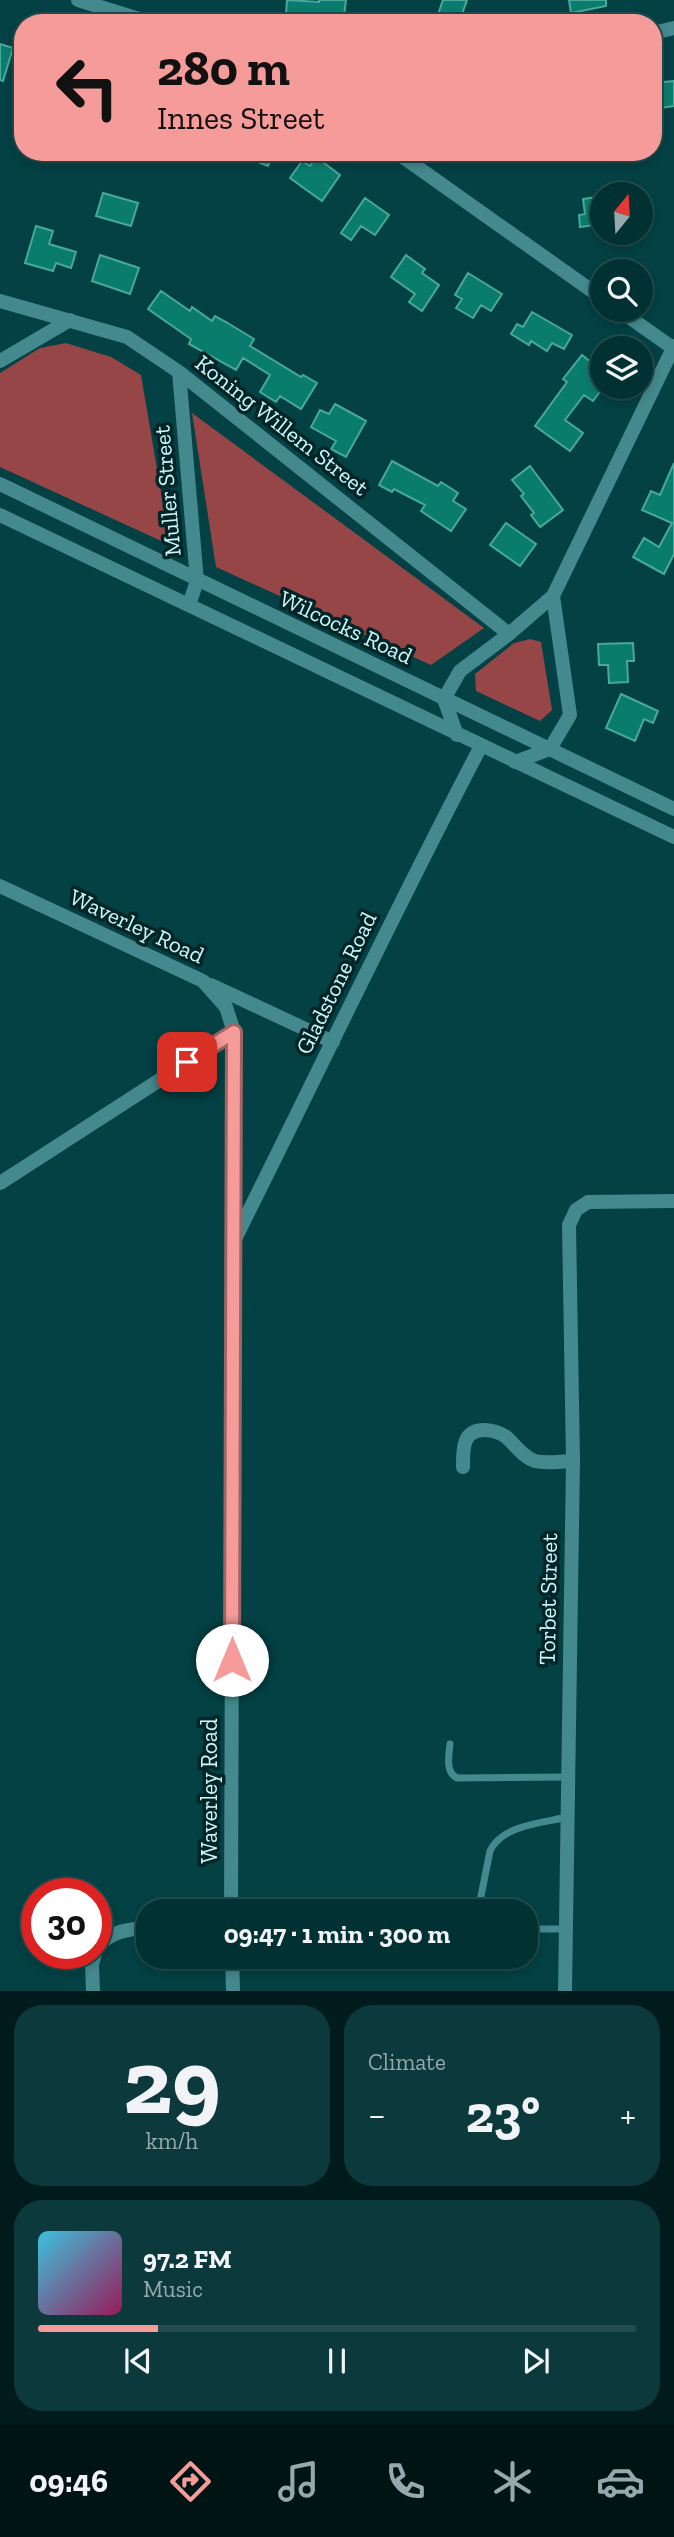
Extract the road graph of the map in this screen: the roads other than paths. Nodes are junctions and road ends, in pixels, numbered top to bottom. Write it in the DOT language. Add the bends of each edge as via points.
graph roads {
  1 [pos="78,0"];
  2 [pos="123,14"];
  3 [pos="409,161"];
  4 [pos="590,289"];
  5 [pos="0,301"];
  6 [pos="71,320"];
  7 [pos="637,322"];
  8 [pos="673,347"];
  9 [pos="0,361"];
  10 [pos="179,372"];
  11 [pos="0,484"];
  12 [pos="0,515"];
  13 [pos="198,581"];
  14 [pos="553,596"];
  15 [pos="189,605"];
  16 [pos="509,634"];
  17 [pos="444,699"];
  18 [pos="457,735"];
  19 [pos="481,746"];
  20 [pos="550,749"];
  21 [pos="516,762"];
  22 [pos="674,809"];
  23 [pos="674,836"];
  24 [pos="0,886"];
  25 [pos="203,981"];
  26 [pos="234,1032"];
  27 [pos="333,1042"];
  28 [pos="0,1183"];
  29 [pos="674,1201"];
  30 [pos="234,1240"];
  31 [pos="573,1461"];
  32 [pos="463,1466"];
  33 [pos="450,1744"];
  34 [pos="568,1777"];
  35 [pos="568,1817"];
  36 [pos="231,1899"];
  37 [pos="480,1899"];
  38 [pos="136,1928"];
  39 [pos="538,1929"];
  40 [pos="566,1929"];
  41 [pos="112,1934"];
  42 [pos="92,1969"];
  43 [pos="232,1969"];
  44 [pos="93,1991"];
  45 [pos="233,1991"];
  46 [pos="565,1991"];
  1 -- 2 [label="street"];
  3 -- 4 [label="street"];
  5 -- 6 [label="street, Koning Willem Street"];
  6 -- 9 [label="street"];
  6 -- 10 [label="street, Koning Willem Street" via="127,337"];
  7 -- 8 [label="street"];
  8 -- 14 [label="street"];
  10 -- 13 [label="street, Muller Street"];
  10 -- 16 [label="street, Koning Willem Street"];
  11 -- 13 [label="street, Wilcocks Road"];
  12 -- 15 [label="street, Wilcocks Road"];
  13 -- 15 [label="street, Muller Street"];
  13 -- 17 [label="street, Wilcocks Road"];
  14 -- 16 [label="street"];
  14 -- 20 [label="street" via="570,715"];
  15 -- 18 [label="street, Wilcocks Road"];
  16 -- 17 [label="street" via="460,671"];
  17 -- 18 [label="street"];
  17 -- 20 [label="street, Wilcocks Road"];
  18 -- 19 [label="street, Wilcocks Road"];
  19 -- 21 [label="street, Wilcocks Road"];
  19 -- 27 [label="street, Gladstone Road"];
  20 -- 21 [label="street"];
  20 -- 22 [label="street, Wilcocks Road"];
  21 -- 23 [label="street, Wilcocks Road"];
  24 -- 25 [label="street, Waverley Road"];
  25 -- 26 [label="street, Waverley Road" via="226,1007"];
  25 -- 27 [label="street"];
  26 -- 28 [label="street"];
  26 -- 30 [label="street, Waverley Road"];
  27 -- 30 [label="street, Gladstone Road"];
  29 -- 31 [label="street, Torbet Street" via="588,1202 576,1210 569,1226"];
  30 -- 36 [label="street, Waverley Road"];
  31 -- 32 [label="street" via="533,1460 502,1434 479,1430 466,1438"];
  31 -- 34 [label="street, Torbet Street"];
  33 -- 34 [label="lane" via="449,1770 457,1778"];
  34 -- 35 [label="street, Torbet Street"];
  35 -- 37 [label="lane" via="502,1835 490,1851"];
  35 -- 40 [label="street, Torbet Street"];
  38 -- 41 [label="street"];
  39 -- 40 [label="lane"];
  40 -- 46 [label="street, Torbet Street"];
  42 -- 44 [label="street"];
  43 -- 45 [label="street"];
}
